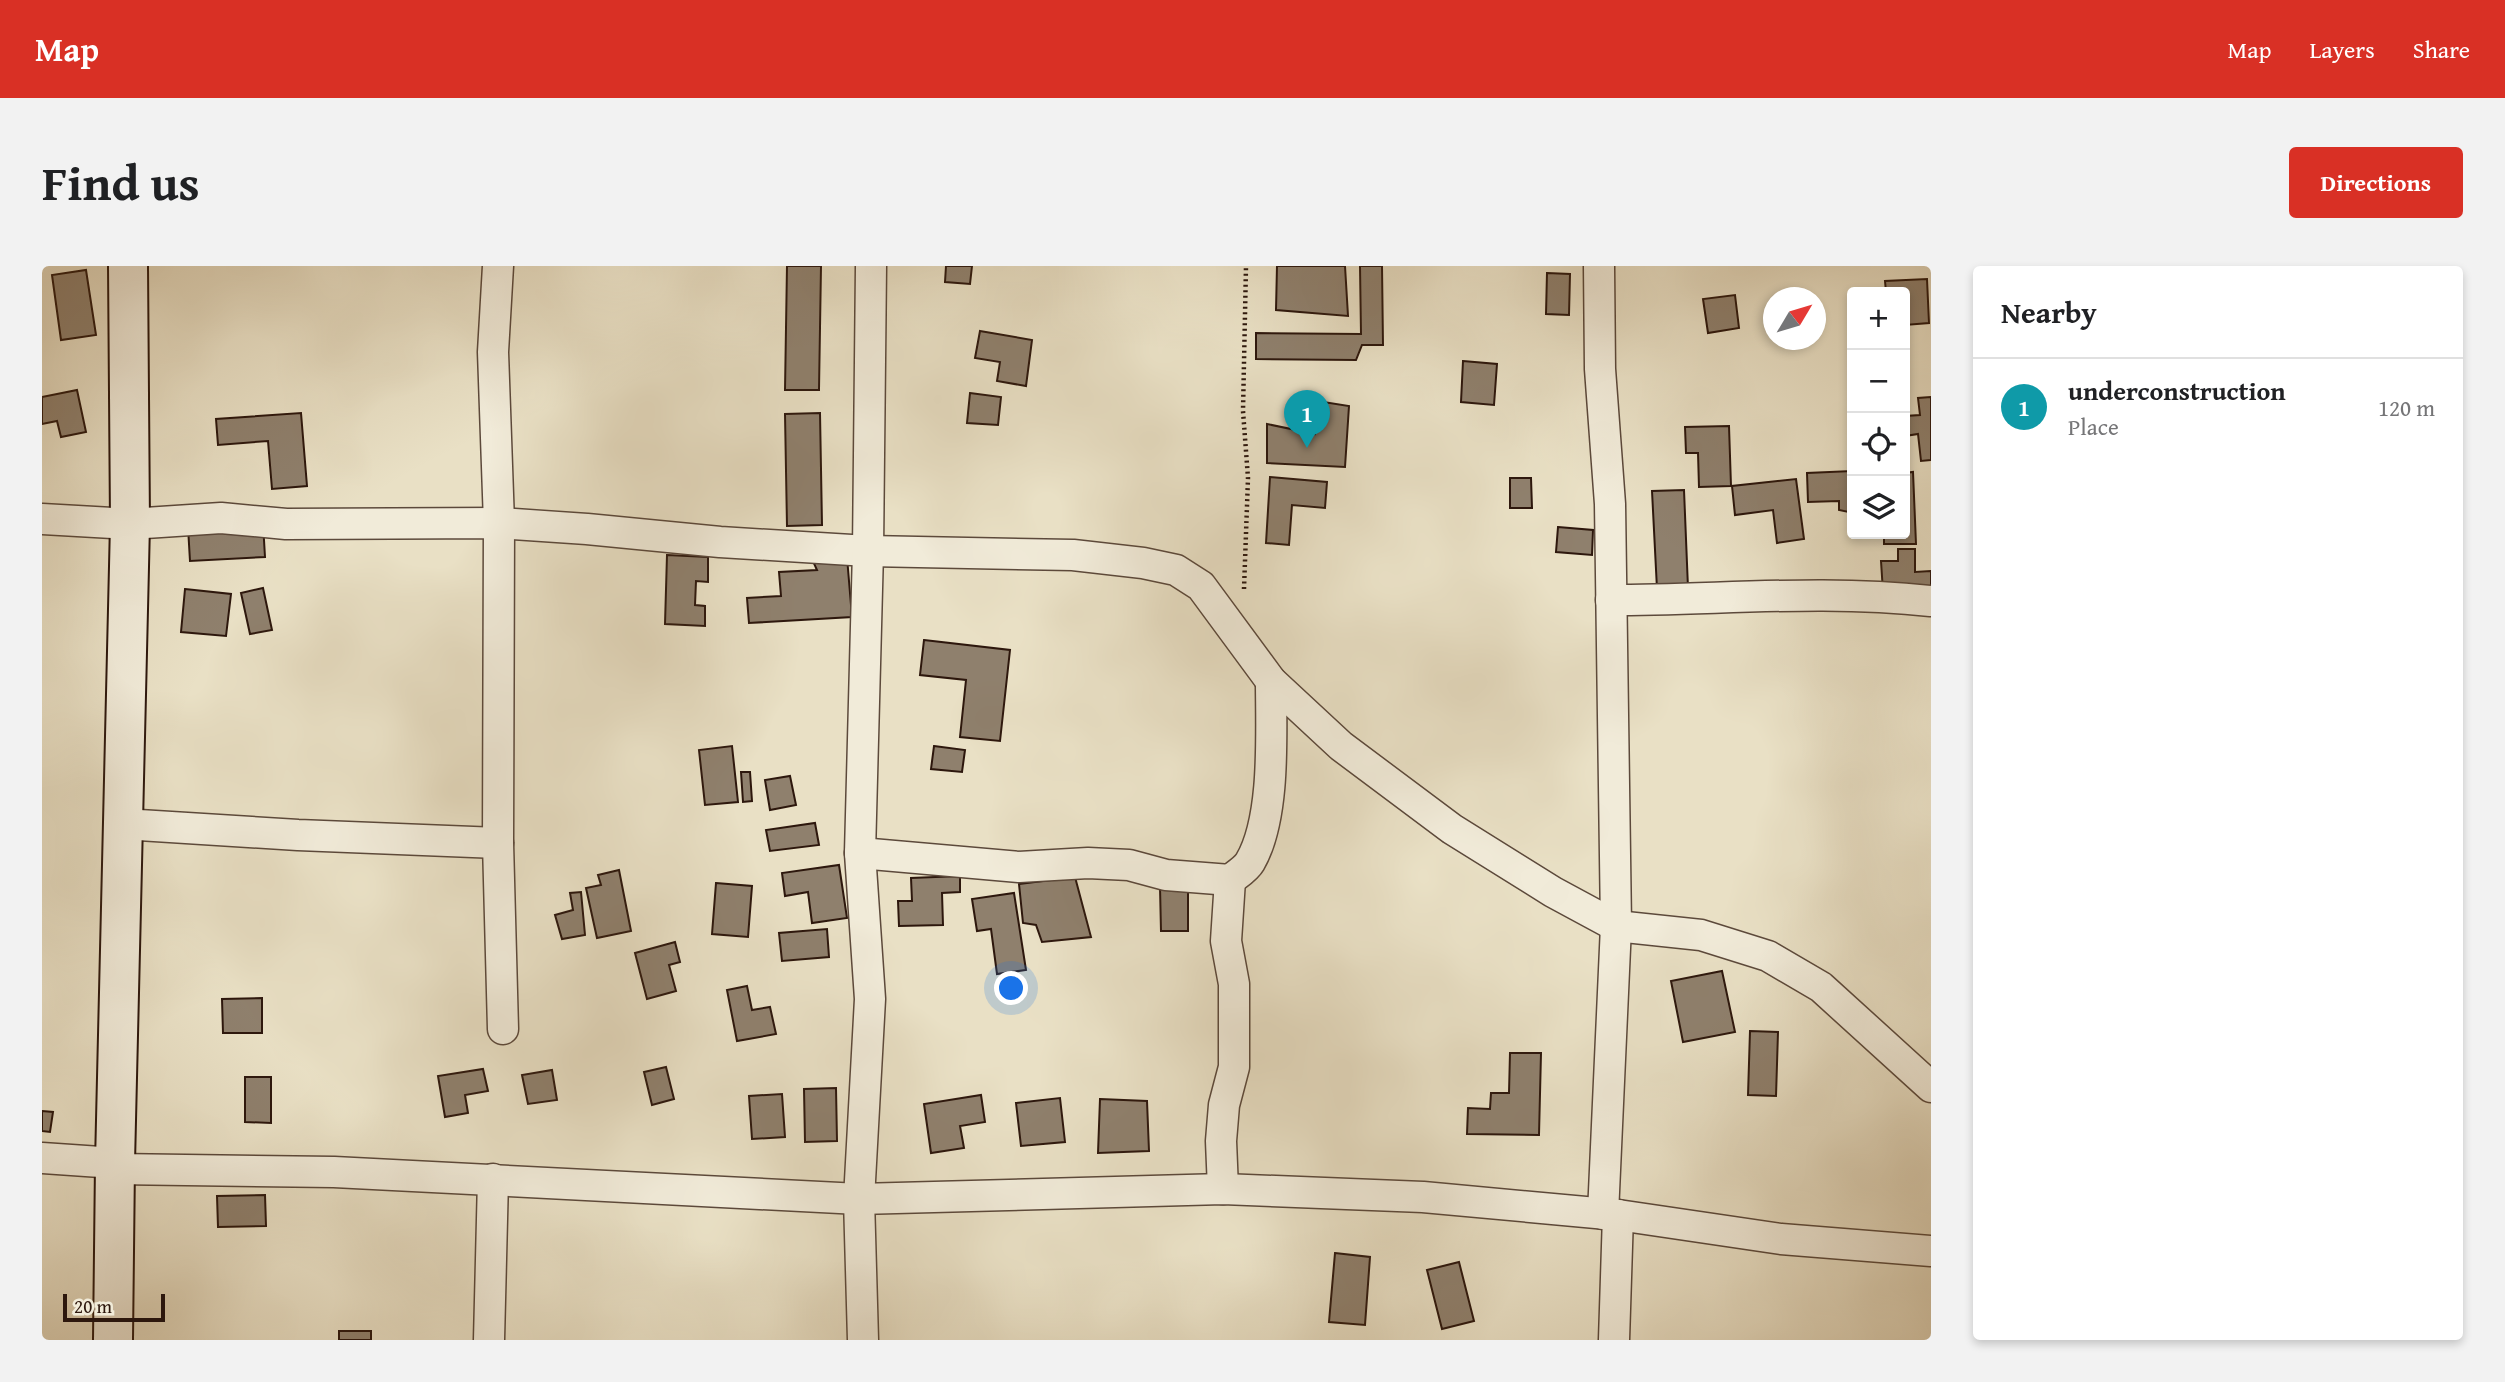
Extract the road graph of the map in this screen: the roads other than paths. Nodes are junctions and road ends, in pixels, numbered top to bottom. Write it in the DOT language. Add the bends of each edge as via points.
graph roads {
  1 [pos="128,266"];
  2 [pos="498,266"];
  3 [pos="871,266"];
  4 [pos="1599,266"];
  5 [pos="42,519"];
  6 [pos="499,523"];
  7 [pos="130,524"];
  8 [pos="868,551"];
  9 [pos="1611,600"];
  10 [pos="1931,601"];
  11 [pos="1271,681"];
  12 [pos="122,824"];
  13 [pos="498,843"];
  14 [pos="860,853"];
  15 [pos="1230,880"];
  16 [pos="1616,926"];
  17 [pos="503,1029"];
  18 [pos="1931,1087"];
  19 [pos="42,1158"];
  20 [pos="115,1166"];
  21 [pos="493,1179"];
  22 [pos="1223,1189"];
  23 [pos="859,1199"];
  24 [pos="1611,1214"];
  25 [pos="1931,1251"];
  26 [pos="113,1340"];
  27 [pos="489,1340"];
  28 [pos="863,1340"];
  29 [pos="1614,1340"];
  1 -- 7 [label="street"];
  2 -- 6 [label="street" via="493,352"];
  3 -- 8 [label="street"];
  4 -- 9 [label="street"];
  5 -- 7 [label="street"];
  6 -- 7 [label="street" via="286,524 221,518"];
  6 -- 8 [label="street"];
  6 -- 13 [label="street"];
  7 -- 12 [label="street"];
  8 -- 11 [label="street" via="1073,555 1176,570 1201,586"];
  8 -- 14 [label="street"];
  9 -- 10 [label="street" via="1812,594"];
  9 -- 16 [label="street"];
  11 -- 15 [label="street" via="1263,834 1249,865"];
  11 -- 16 [label="street" via="1341,746 1452,829"];
  12 -- 13 [label="street"];
  12 -- 20 [label="street"];
  13 -- 17 [label="street"];
  14 -- 15 [label="street" via="1019,867 1129,865 1166,875"];
  14 -- 23 [label="street" via="870,999"];
  15 -- 22 [label="street" via="1226,941 1234,984 1234,1067 1224,1105"];
  16 -- 18 [label="street" via="1701,935 1768,956 1821,987"];
  16 -- 24 [label="street"];
  19 -- 20 [label="street"];
  20 -- 21 [label="street"];
  20 -- 26 [label="street"];
  21 -- 23 [label="street"];
  21 -- 27 [label="street"];
  22 -- 23 [label="street"];
  22 -- 24 [label="street" via="1423,1197"];
  23 -- 28 [label="street"];
  24 -- 25 [label="street" via="1781,1239"];
  24 -- 29 [label="street"];
}
